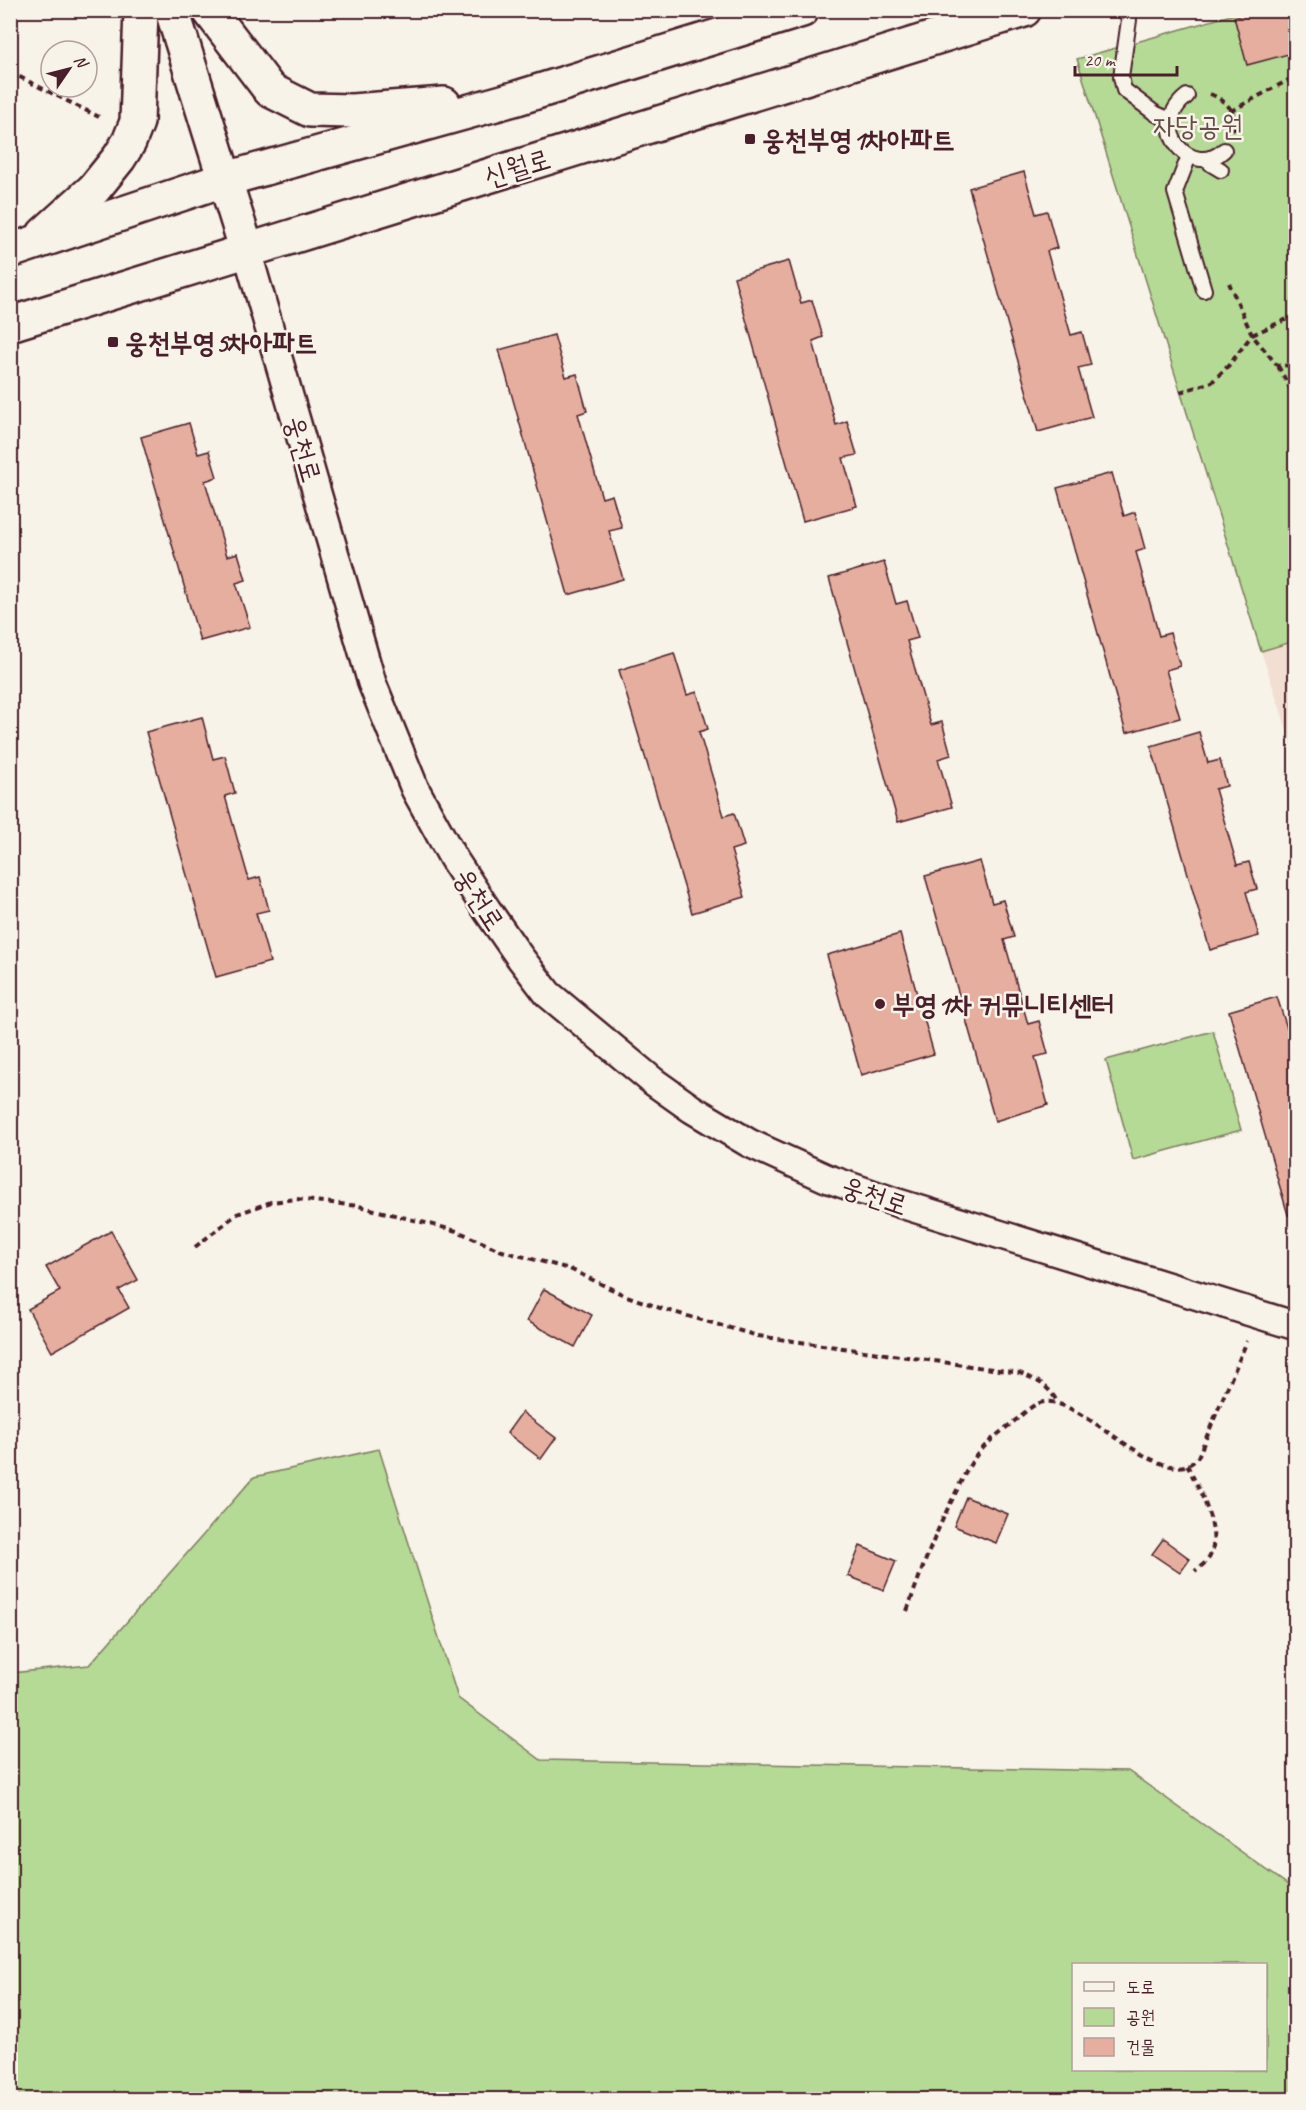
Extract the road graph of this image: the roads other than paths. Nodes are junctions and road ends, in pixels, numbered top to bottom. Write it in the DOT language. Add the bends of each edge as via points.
graph roads {
  1 [pos="141,10"];
  2 [pos="172,10"];
  3 [pos="208,10"];
  4 [pos="802,10"];
  5 [pos="1024,10"];
  6 [pos="1125,10"];
  7 [pos="1187,96"];
  8 [pos="517,98"];
  9 [pos="1170,120"];
  10 [pos="1224,150"];
  11 [pos="1189,156"];
  12 [pos="1210,158"];
  13 [pos="1221,170"];
  14 [pos="226,180"];
  15 [pos="22,247"];
  16 [pos="247,251"];
  17 [pos="1204,290"];
  18 [pos="10,324"];
  19 [pos="1296,1326"];
  1 -- 15 [label="street" via="137,122 129,142 94,189"];
  2 -- 14 [label="street, 웅천로"];
  3 -- 8 [label="street" via="270,90 310,110 352,111"];
  4 -- 8 [label="street"];
  5 -- 16 [label="street, 신월로"];
  6 -- 9 [label="lane" via="1129,21 1121,77 1124,90"];
  7 -- 9 [label="lane"];
  8 -- 14 [label="street"];
  9 -- 11 [label="lane" via="1174,142"];
  10 -- 12 [label="lane"];
  11 -- 12 [label="lane"];
  11 -- 17 [label="lane" via="1175,192"];
  12 -- 13 [label="lane" via="1211,164"];
  14 -- 15 [label="street"];
  14 -- 16 [label="street, 웅천로"];
  16 -- 18 [label="street, 신월로"];
  16 -- 19 [label="street, 웅천로" via="372,683 415,789 453,858 548,994 692,1109 749,1143 826,1178"];
}
